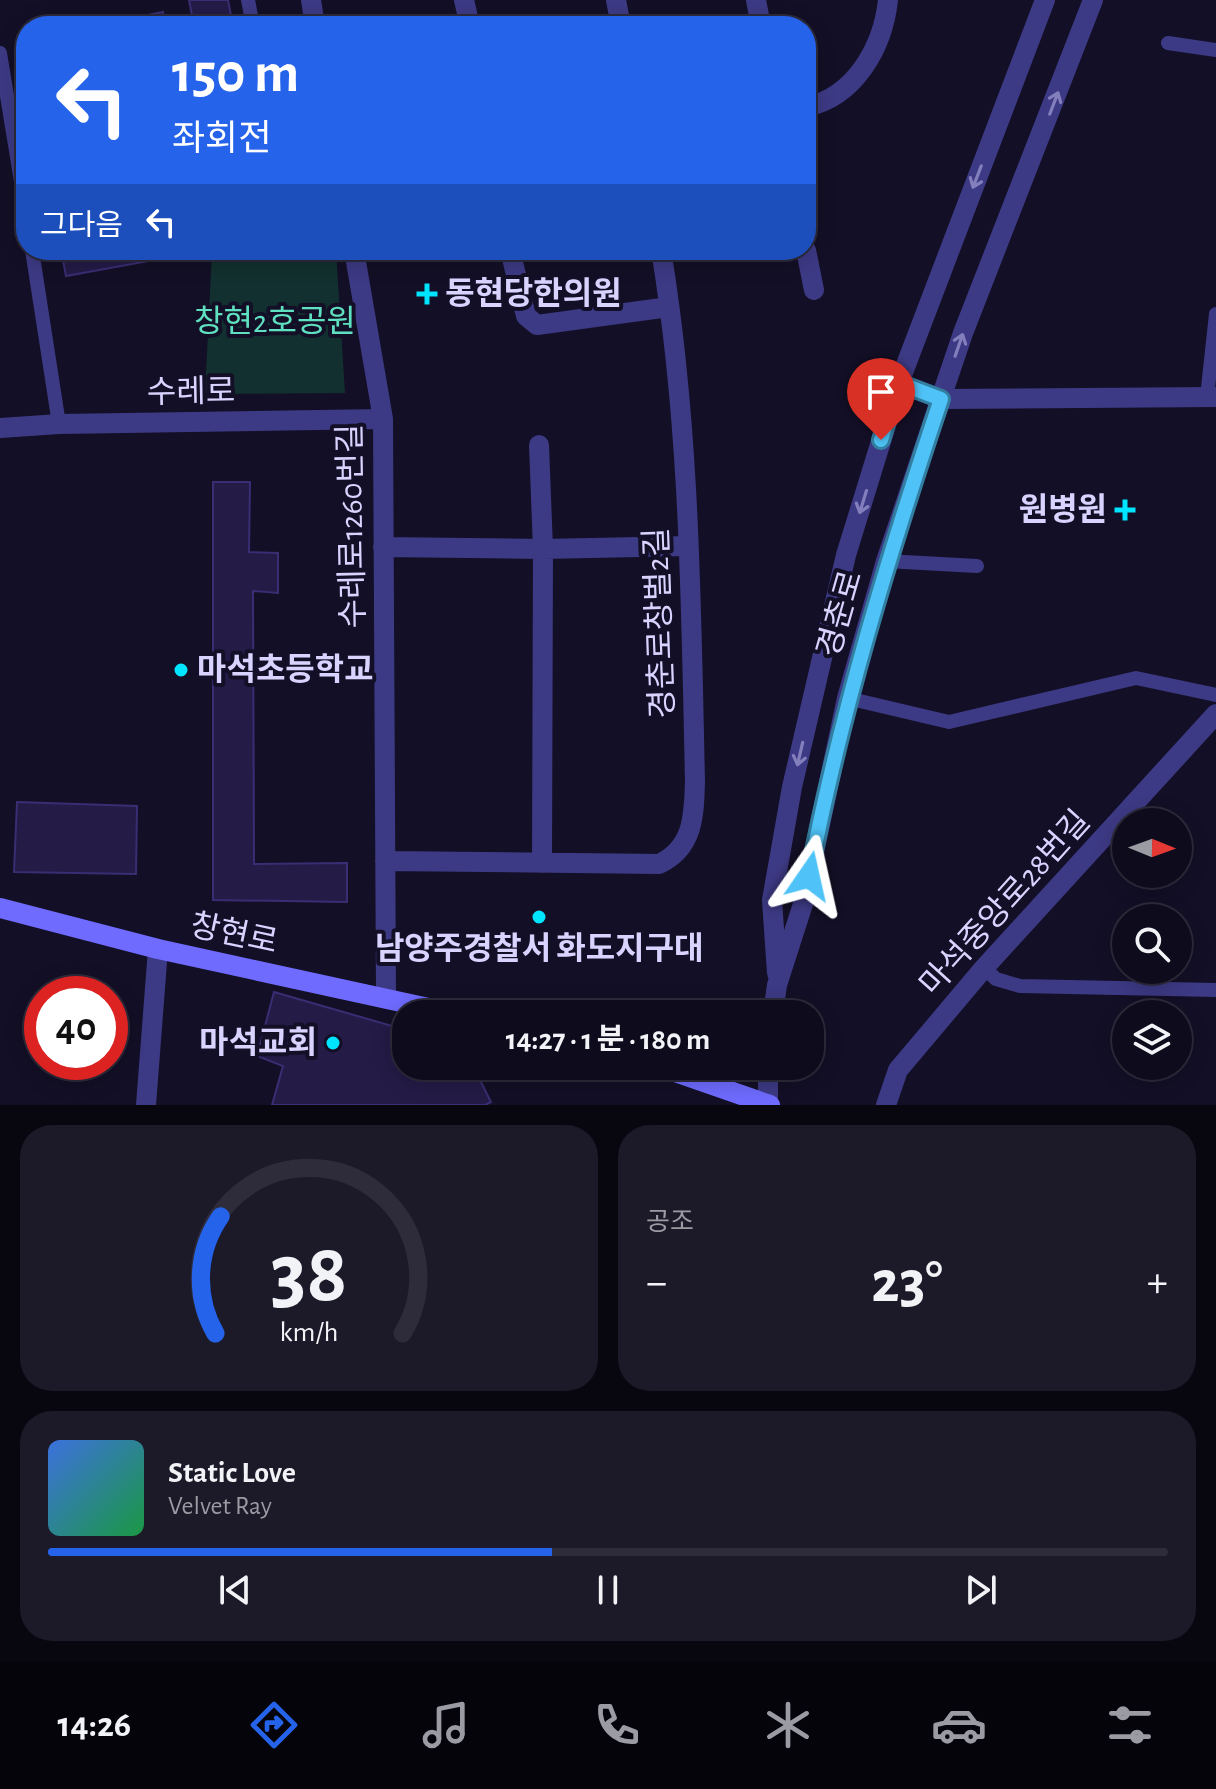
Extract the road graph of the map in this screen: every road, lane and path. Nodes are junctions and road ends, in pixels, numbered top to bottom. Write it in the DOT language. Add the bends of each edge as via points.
graph roads {
  1 [pos="888,0"];
  2 [pos="1045,0"];
  3 [pos="1093,0"];
  4 [pos="1168,43"];
  5 [pos="1216,50"];
  6 [pos="0,53"];
  7 [pos="5,100"];
  8 [pos="816,105"];
  9 [pos="16,159"];
  10 [pos="34,260"];
  11 [pos="356,260"];
  12 [pos="512,260"];
  13 [pos="662,260"];
  14 [pos="808,260"];
  15 [pos="814,290"];
  16 [pos="669,307"];
  17 [pos="1216,314"];
  18 [pos="899,383"];
  19 [pos="1212,397"];
  20 [pos="941,399"];
  21 [pos="383,419"];
  22 [pos="59,424"];
  23 [pos="0,428"];
  24 [pos="539,445"];
  25 [pos="688,546"];
  26 [pos="383,547"];
  27 [pos="543,549"];
  28 [pos="886,561"];
  29 [pos="977,566"];
  30 [pos="1216,695"];
  31 [pos="847,698"];
  32 [pos="1216,714"];
  33 [pos="385,861"];
  34 [pos="542,863"];
  35 [pos="0,908"];
  36 [pos="158,949"];
  37 [pos="984,968"];
  38 [pos="777,985"];
  39 [pos="1216,990"];
  40 [pos="386,996"];
  41 [pos="402,1000"];
  42 [pos="775,1000"];
  43 [pos="698,1080"];
  44 [pos="768,1080"];
  45 [pos="146,1105"];
  46 [pos="769,1105"];
  47 [pos="886,1105"];
  1 -- 8 [label="street" via="880,38 864,68 842,92"];
  2 -- 18 [label="street, 경춘로, one-way"];
  20 -- 3 [label="street, 경춘로, one-way"];
  4 -- 5 [label="lane"];
  6 -- 7 [label="lane"];
  7 -- 9 [label="lane"];
  10 -- 22 [label="lane"];
  11 -- 21 [label="street, 수레로1260번길"];
  12 -- 16 [label="street" via="526,316 537,325"];
  13 -- 16 [label="street, 경춘로창벌2길"];
  14 -- 15 [label="street"];
  16 -- 25 [label="street, 경춘로창벌2길" via="680,393"];
  17 -- 19 [label="lane"];
  18 -- 20 [label="street"];
  18 -- 38 [label="street, 경춘로, one-way" via="846,555 792,787 772,900"];
  19 -- 20 [label="street"];
  20 -- 28 [label="street, 경춘로"];
  21 -- 22 [label="street, 수레로"];
  21 -- 26 [label="street, 수레로1260번길"];
  22 -- 23 [label="street, 수레로"];
  24 -- 27 [label="street"];
  25 -- 27 [label="street"];
  25 -- 34 [label="street, 경춘로창벌2길" via="695,782 684,847 659,864"];
  26 -- 27 [label="street"];
  26 -- 33 [label="street, 수레로1260번길"];
  27 -- 34 [label="street"];
  28 -- 29 [label="lane"];
  28 -- 31 [label="street, 경춘로"];
  30 -- 31 [label="lane" via="1136,678 949,722"];
  31 -- 38 [label="street, 경춘로" via="803,904"];
  32 -- 37 [label="street, 마석중앙로28번길"];
  33 -- 34 [label="street, 경춘로창벌2길"];
  33 -- 40 [label="street, 수레로1260번길"];
  35 -- 36 [label="main road, 창현로"];
  36 -- 40 [label="main road, 창현로"];
  36 -- 45 [label="street"];
  37 -- 39 [label="lane" via="996,979 1020,986"];
  37 -- 47 [label="street, 마석중앙로28번길" via="898,1070"];
  38 -- 42 [label="street, 경춘로"];
  40 -- 41 [label="main road, 창현로"];
  43 -- 46 [label="main road"];
  44 -- 46 [label="street"];
}
